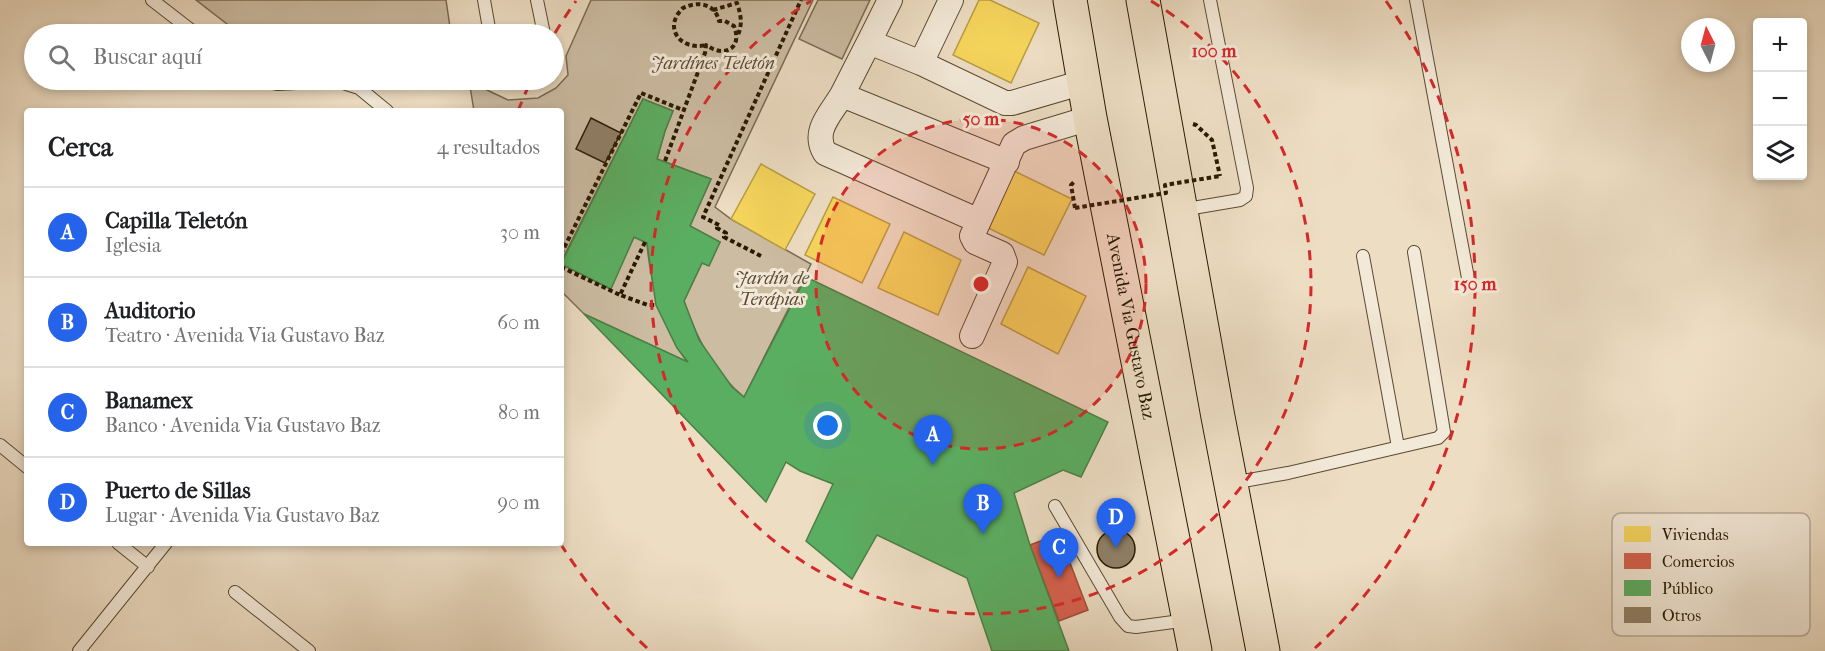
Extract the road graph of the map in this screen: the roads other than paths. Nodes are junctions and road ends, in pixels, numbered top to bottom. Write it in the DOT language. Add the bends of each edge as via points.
graph roads {
  1 [pos="152,0"];
  2 [pos="484,0"];
  3 [pos="537,0"];
  4 [pos="891,0"];
  5 [pos="951,0"];
  6 [pos="1070,0"];
  7 [pos="1143,0"];
  8 [pos="1210,0"];
  9 [pos="1416,0"];
  10 [pos="183,24"];
  11 [pos="488,24"];
  12 [pos="542,24"];
  13 [pos="869,42"];
  14 [pos="921,63"];
  15 [pos="1084,82"];
  16 [pos="361,90"];
  17 [pos="842,95"];
  18 [pos="383,108"];
  19 [pos="1090,118"];
  20 [pos="1007,162"];
  21 [pos="1180,211"];
  22 [pos="979,221"];
  23 [pos="1414,252"];
  24 [pos="1363,256"];
  25 [pos="1468,278"];
  26 [pos="972,336"];
  27 [pos="0,445"];
  28 [pos="1398,447"];
  29 [pos="24,465"];
  30 [pos="1231,483"];
  31 [pos="1055,506"];
  32 [pos="122,546"];
  33 [pos="164,546"];
  34 [pos="148,567"];
  35 [pos="235,592"];
  36 [pos="1192,635"];
  37 [pos="79,651"];
  38 [pos="309,651"];
  39 [pos="1263,651"];
  1 -- 10 [label="lane"];
  2 -- 11 [label="lane"];
  3 -- 12 [label="lane"];
  4 -- 13 [label="street"];
  5 -- 14 [label="street"];
  6 -- 15 [label="main road, Avenida Via Gustavo Baz"];
  7 -- 21 [label="main road"];
  8 -- 21 [label="lane" via="1247,188 1240,200"];
  9 -- 25 [label="lane"];
  13 -- 14 [label="street"];
  13 -- 17 [label="street"];
  14 -- 15 [label="street" via="1012,104"];
  15 -- 19 [label="main road, Avenida Via Gustavo Baz"];
  16 -- 18 [label="lane"];
  17 -- 20 [label="street"];
  17 -- 22 [label="street" via="819,132 825,153"];
  19 -- 20 [label="street" via="1019,140"];
  19 -- 36 [label="main road, Avenida Via Gustavo Baz"];
  20 -- 22 [label="street"];
  21 -- 30 [label="main road"];
  22 -- 26 [label="street" via="972,239 1002,254 1005,262"];
  23 -- 28 [label="lane" via="1444,432 1438,438"];
  24 -- 28 [label="lane"];
  27 -- 29 [label="lane"];
  28 -- 30 [label="lane"];
  30 -- 39 [label="main road"];
  31 -- 36 [label="lane" via="1128,626"];
  32 -- 34 [label="lane"];
  33 -- 34 [label="lane"];
  34 -- 37 [label="lane"];
  35 -- 38 [label="lane"];
}
